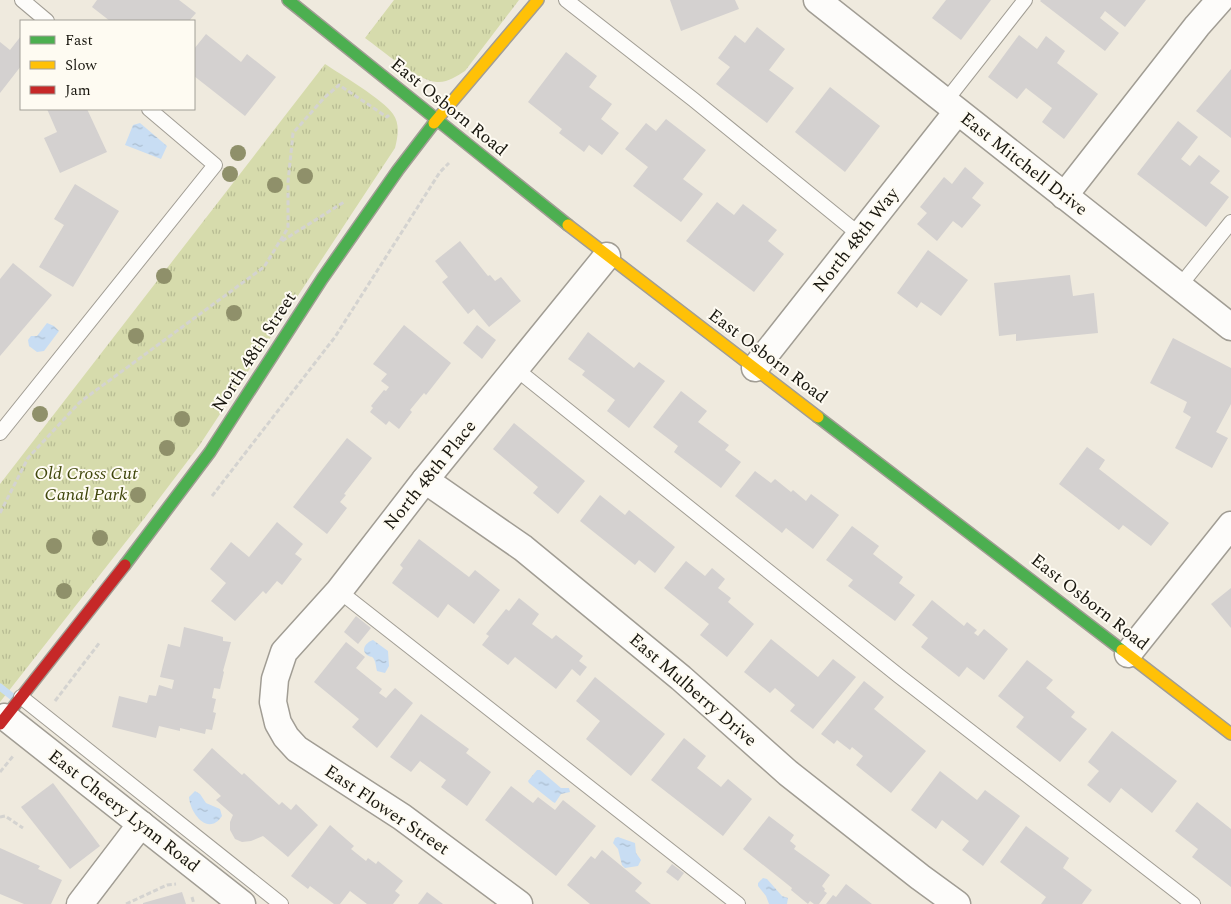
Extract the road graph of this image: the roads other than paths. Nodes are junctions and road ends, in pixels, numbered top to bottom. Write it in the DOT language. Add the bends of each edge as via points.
graph roads {
  1 [pos="22,0"];
  2 [pos="288,0"];
  3 [pos="538,0"];
  4 [pos="566,0"];
  5 [pos="818,0"];
  6 [pos="1026,0"];
  7 [pos="1220,0"];
  8 [pos="46,20"];
  9 [pos="951,107"];
  10 [pos="150,110"];
  11 [pos="436,120"];
  12 [pos="1064,196"];
  13 [pos="1231,222"];
  14 [pos="860,235"];
  15 [pos="607,256"];
  16 [pos="1179,287"];
  17 [pos="1231,327"];
  18 [pos="755,368"];
  19 [pos="516,369"];
  20 [pos="0,433"];
  21 [pos="425,480"];
  22 [pos="1231,525"];
  23 [pos="339,591"];
  24 [pos="1128,654"];
  25 [pos="22,697"];
  26 [pos="273,702"];
  27 [pos="3,721"];
  28 [pos="1231,734"];
  29 [pos="141,824"];
  30 [pos="80,904"];
  31 [pos="242,904"];
  32 [pos="281,904"];
  33 [pos="520,904"];
  34 [pos="738,904"];
  35 [pos="957,904"];
  36 [pos="1193,904"];
  1 -- 8 [label="lane"];
  2 -- 11 [label="street, East Osborn Road"];
  3 -- 11 [label="street, North 48th Street"];
  4 -- 14 [label="lane"];
  5 -- 9 [label="street, East Mitchell Drive"];
  6 -- 9 [label="lane"];
  7 -- 12 [label="street"];
  9 -- 12 [label="street, East Mitchell Drive"];
  9 -- 14 [label="street, North 48th Way"];
  10 -- 20 [label="lane" via="215,165"];
  11 -- 15 [label="street, East Osborn Road"];
  11 -- 25 [label="street, North 48th Street" via="322,279 210,452"];
  12 -- 16 [label="street, East Mitchell Drive"];
  13 -- 16 [label="lane"];
  14 -- 18 [label="street, North 48th Way"];
  15 -- 18 [label="street, East Osborn Road"];
  15 -- 19 [label="street, North 48th Place"];
  16 -- 17 [label="street, East Mitchell Drive"];
  18 -- 24 [label="street, East Osborn Road"];
  19 -- 21 [label="street, North 48th Place"];
  19 -- 36 [label="lane" via="899,676"];
  21 -- 23 [label="street, North 48th Place"];
  21 -- 35 [label="street, East Mulberry Drive" via="523,548 682,678 788,773"];
  22 -- 24 [label="street"];
  23 -- 26 [label="street, North 48th Place" via="284,652 275,678"];
  23 -- 34 [label="lane"];
  24 -- 28 [label="street, East Osborn Road"];
  25 -- 27 [label="street, North 48th Street"];
  25 -- 32 [label="lane"];
  26 -- 33 [label="street, East Flower Street" via="278,723 296,749 402,817"];
  27 -- 29 [label="street, East Cheery Lynn Road"];
  29 -- 30 [label="street"];
  29 -- 31 [label="street, East Cheery Lynn Road"];
}
